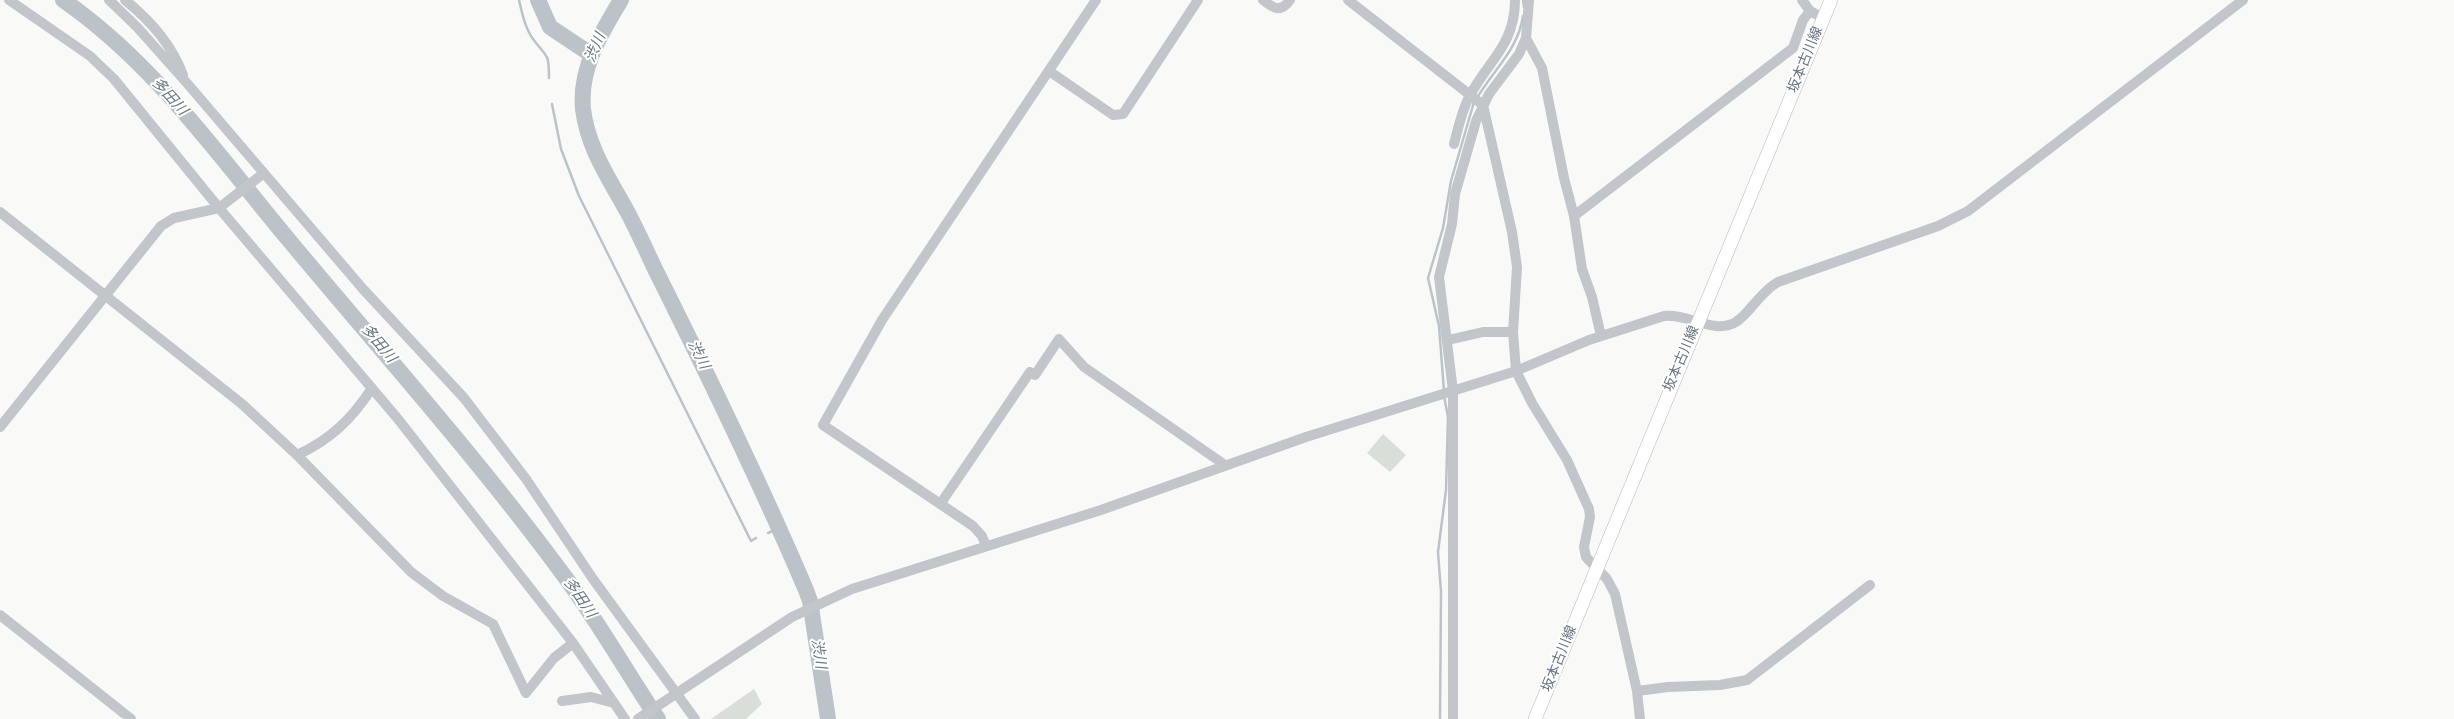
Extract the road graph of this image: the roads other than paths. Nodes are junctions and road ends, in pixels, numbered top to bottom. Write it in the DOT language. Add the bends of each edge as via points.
graph roads {
  1 [pos="9,0"];
  2 [pos="109,0"];
  3 [pos="125,0"];
  4 [pos="1096,0"];
  5 [pos="1198,0"];
  6 [pos="1264,0"];
  7 [pos="1290,0"];
  8 [pos="1348,0"];
  9 [pos="1515,0"];
  10 [pos="1529,0"];
  11 [pos="1802,0"];
  12 [pos="1831,0"];
  13 [pos="2243,0"];
  14 [pos="1810,11"];
  15 [pos="1823,18"];
  16 [pos="1526,38"];
  17 [pos="1049,71"];
  18 [pos="186,82"];
  19 [pos="1476,101"];
  20 [pos="1454,144"];
  21 [pos="262,174"];
  22 [pos="221,207"];
  23 [pos="0,212"];
  24 [pos="1574,216"];
  25 [pos="104,294"];
  26 [pos="1698,321"];
  27 [pos="1513,332"];
  28 [pos="1601,336"];
  29 [pos="1448,340"];
  30 [pos="1516,371"];
  31 [pos="372,388"];
  32 [pos="1451,392"];
  33 [pos="0,427"];
  34 [pos="297,455"];
  35 [pos="1225,465"];
  36 [pos="941,504"];
  37 [pos="986,546"];
  38 [pos="1597,567"];
  39 [pos="1870,585"];
  40 [pos="0,615"];
  41 [pos="573,643"];
  42 [pos="1637,691"];
  43 [pos="673,694"];
  44 [pos="562,701"];
  45 [pos="614,703"];
  46 [pos="131,719"];
  47 [pos="625,719"];
  48 [pos="638,719"];
  49 [pos="695,719"];
  50 [pos="1453,719"];
  51 [pos="1535,719"];
  52 [pos="1640,719"];
  1 -- 22 [label="street" via="104,67"];
  2 -- 18 [label="street"];
  3 -- 18 [label="street" via="161,35 177,58"];
  4 -- 17 [label="street"];
  5 -- 17 [label="street" via="1122,114 1113,115"];
  6 -- 7 [label="street" via="1275,9 1279,9 1284,8"];
  8 -- 19 [label="street"];
  9 -- 19 [label="street" via="1515,18 1508,39"];
  10 -- 16 [label="street"];
  11 -- 14 [label="street"];
  12 -- 15 [label="main road, 坂本古川線"];
  13 -- 26 [label="street" via="1968,211 1938,226 1778,282 1767,288 1737,322 1726,326"];
  14 -- 15 [label="street"];
  14 -- 24 [label="street" via="1803,20 1793,48"];
  15 -- 26 [label="main road, 坂本古川線"];
  16 -- 19 [label="street" via="1519,54"];
  16 -- 24 [label="street" via="1542,68"];
  17 -- 36 [label="street" via="882,320 823,425"];
  18 -- 21 [label="street"];
  19 -- 20 [label="street"];
  19 -- 27 [label="street" via="1512,232 1516,260"];
  19 -- 29 [label="street" via="1439,277"];
  21 -- 22 [label="street"];
  21 -- 43 [label="street" via="363,289 464,398 526,479"];
  22 -- 25 [label="street" via="174,218 160,226"];
  22 -- 31 [label="street"];
  23 -- 25 [label="street"];
  24 -- 28 [label="street" via="1582,269"];
  25 -- 33 [label="street"];
  25 -- 34 [label="street" via="242,404"];
  26 -- 28 [label="street" via="1672,315 1664,316"];
  26 -- 38 [label="main road, 坂本古川線"];
  27 -- 29 [label="street" via="1483,332"];
  27 -- 30 [label="street"];
  28 -- 30 [label="street"];
  29 -- 32 [label="street"];
  30 -- 32 [label="street"];
  30 -- 38 [label="street" via="1532,403 1567,460 1588,509 1590,517 1584,547 1586,556"];
  31 -- 34 [label="street" via="335,433 320,444"];
  31 -- 41 [label="street"];
  32 -- 35 [label="street"];
  32 -- 50 [label="street"];
  34 -- 41 [label="street" via="411,572 442,596 493,624 526,693 554,658"];
  35 -- 36 [label="street" via="1084,367 1059,339 1035,375 1030,372"];
  35 -- 37 [label="street" via="1101,510"];
  36 -- 37 [label="street" via="973,526 982,536"];
  37 -- 43 [label="street" via="852,589 830,599 795,616"];
  38 -- 42 [label="street" via="1607,578 1615,594"];
  38 -- 51 [label="main road, 坂本古川線"];
  39 -- 42 [label="street" via="1747,680 1720,685"];
  40 -- 46 [label="street"];
  41 -- 45 [label="street"];
  42 -- 52 [label="street"];
  43 -- 48 [label="street"];
  43 -- 49 [label="street"];
  44 -- 45 [label="street" via="591,697"];
  45 -- 47 [label="street"];
}
